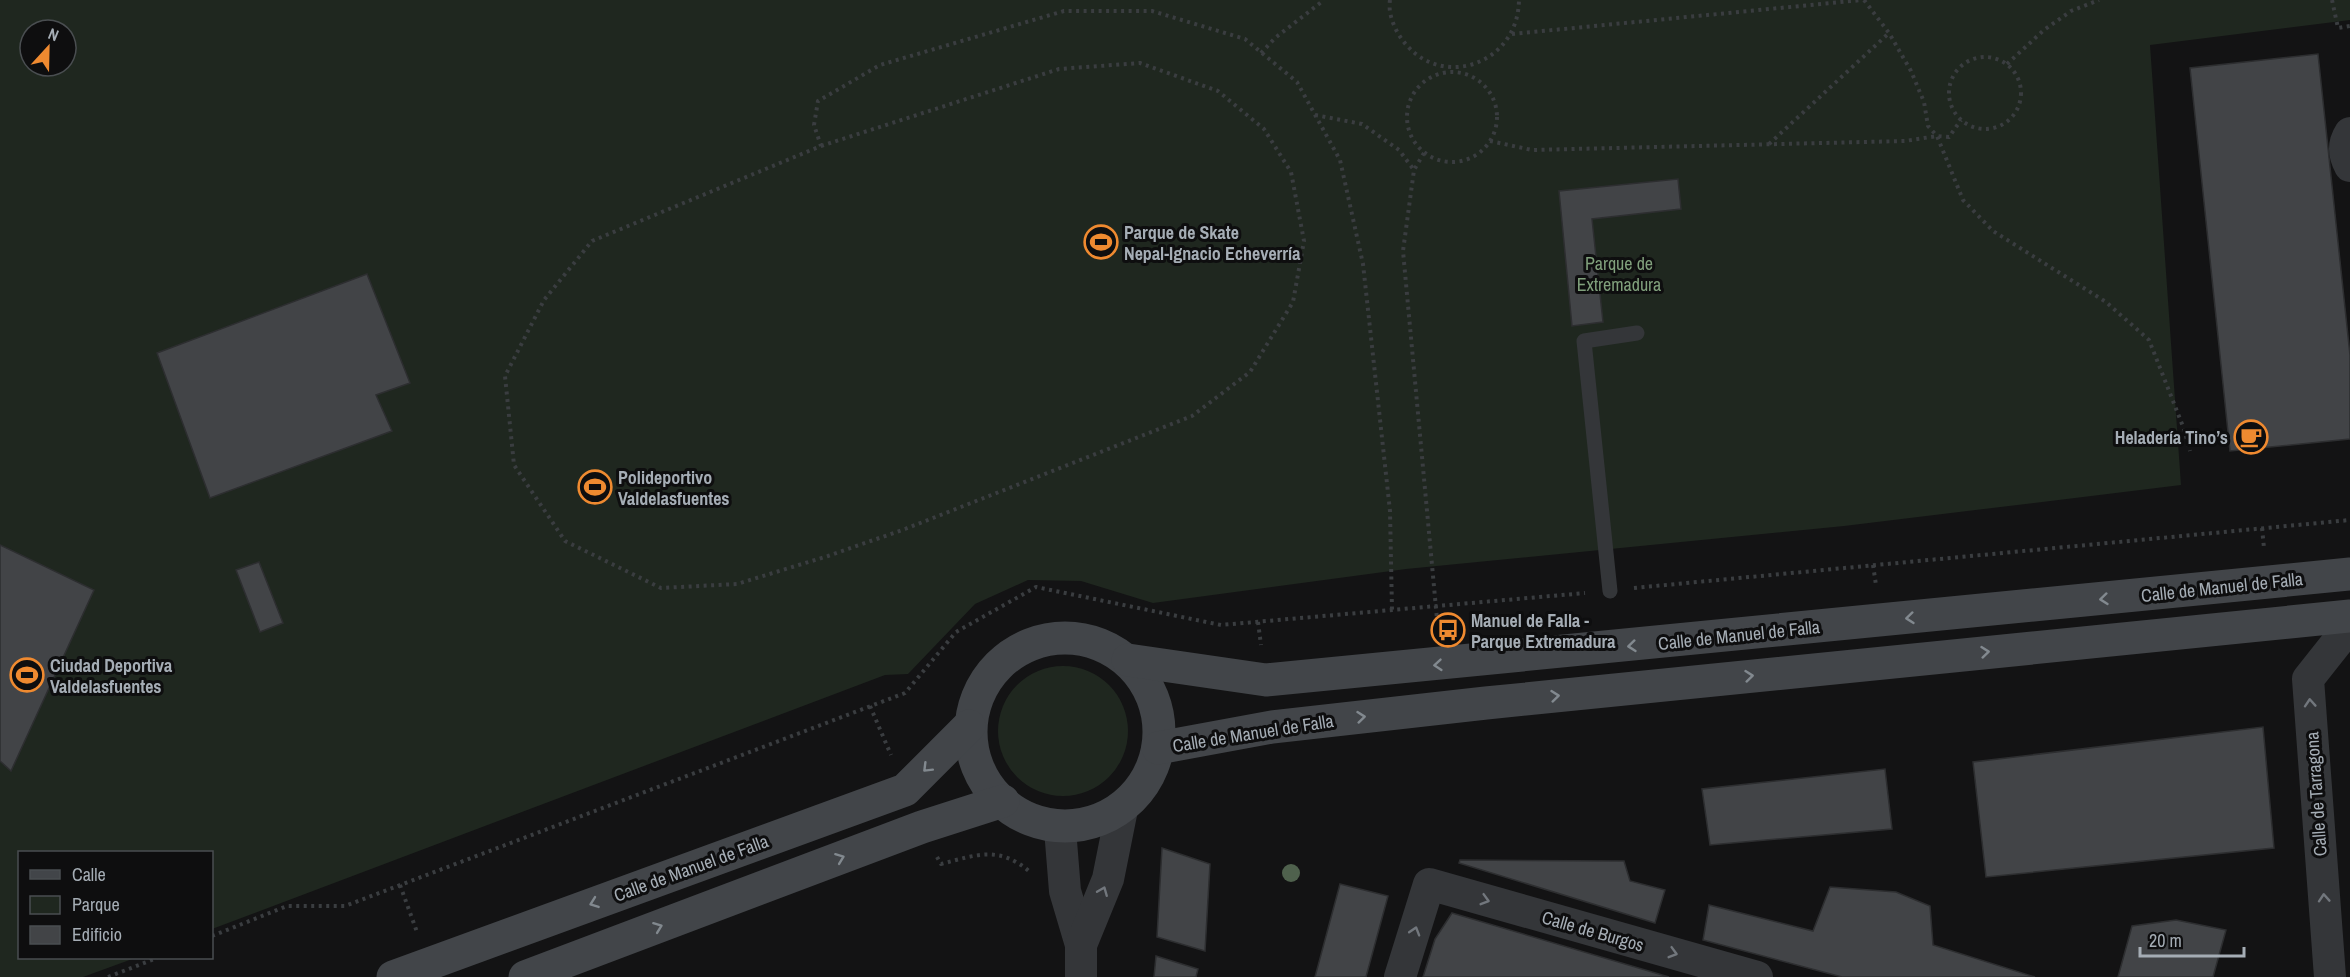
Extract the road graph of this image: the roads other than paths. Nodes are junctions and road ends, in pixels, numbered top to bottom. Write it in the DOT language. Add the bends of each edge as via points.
graph roads {
  1 [pos="2350,134"];
  2 [pos="2350,166"];
  3 [pos="1637,333"];
  4 [pos="2350,574"];
  5 [pos="1610,591"];
  6 [pos="2350,616"];
  7 [pos="2350,626"];
  8 [pos="1128,660"];
  9 [pos="969,726"];
  10 [pos="1158,748"];
  11 [pos="1003,801"];
  12 [pos="1122,809"];
  13 [pos="1060,829"];
  14 [pos="1081,945"];
  15 [pos="393,977"];
  16 [pos="525,977"];
  17 [pos="1081,977"];
  18 [pos="1400,977"];
  19 [pos="1757,977"];
  20 [pos="2330,977"];
  1 -- 2 [label="street" via="2345,145"];
  3 -- 5 [label="lane" via="1584,340"];
  4 -- 8 [label="main road, Calle de Manuel de Falla, one-way" via="1266,680"];
  10 -- 6 [label="main road, Calle de Manuel de Falla, one-way" via="1272,727 1486,703"];
  20 -- 7 [label="street, Calle de Tarragona, one-way" via="2308,679"];
  8 -- 9 [label="main road" via="1099,643 1056,637 1024,645 1005,657 983,682"];
  8 -- 10 [label="main road" via="1150,693 1159,723"];
  9 -- 11 [label="main road" via="976,762 989,788"];
  9 -- 15 [label="main road, Calle de Manuel de Falla, one-way" via="905,790"];
  10 -- 12 [label="main road" via="1142,792"];
  11 -- 13 [label="main road" via="1030,820"];
  16 -- 11 [label="main road, one-way" via="922,827"];
  12 -- 13 [label="main road" via="1093,825"];
  14 -- 12 [label="street, one-way" via="1108,879"];
  13 -- 14 [label="street" via="1065,891"];
  14 -- 17 [label="street"];
  18 -- 19 [label="street, Calle de Burgos, one-way" via="1429,884"];
}
